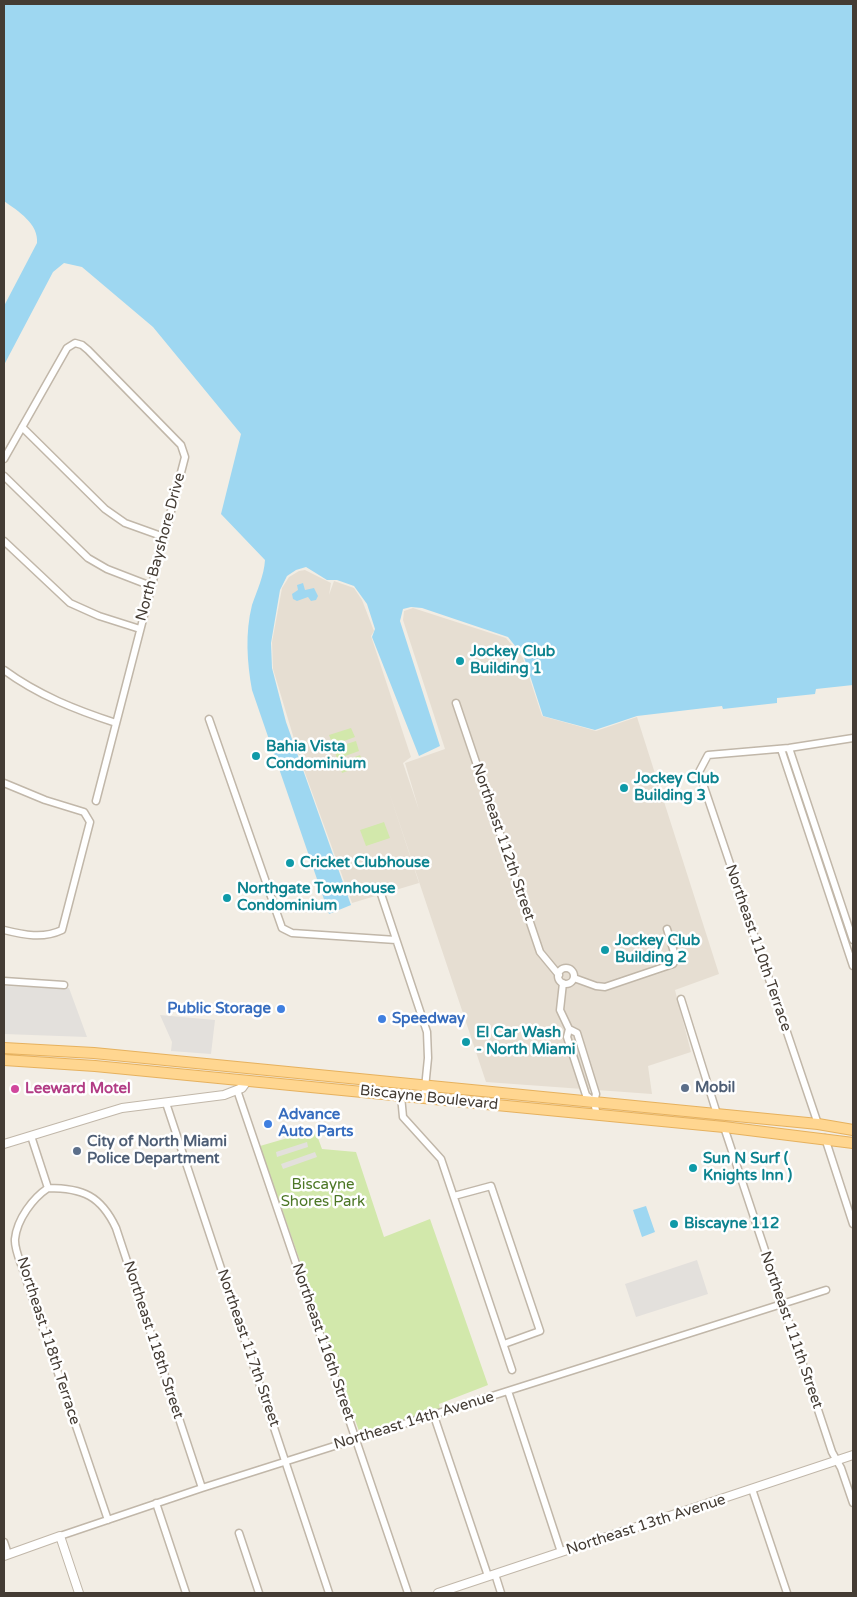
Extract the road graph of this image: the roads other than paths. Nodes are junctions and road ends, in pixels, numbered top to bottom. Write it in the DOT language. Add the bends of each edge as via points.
graph roads {
  1 [pos="22,427"];
  2 [pos="4,459"];
  3 [pos="4,476"];
  4 [pos="164,537"];
  5 [pos="4,540"];
  6 [pos="151,586"];
  7 [pos="140,629"];
  8 [pos="4,670"];
  9 [pos="456,703"];
  10 [pos="209,719"];
  11 [pos="116,723"];
  12 [pos="853,738"];
  13 [pos="789,748"];
  14 [pos="781,749"];
  15 [pos="4,783"];
  16 [pos="96,801"];
  17 [pos="381,894"];
  18 [pos="667,929"];
  19 [pos="4,930"];
  20 [pos="396,940"];
  21 [pos="853,940"];
  22 [pos="853,966"];
  23 [pos="559,975"];
  24 [pos="574,978"];
  25 [pos="4,982"];
  26 [pos="563,983"];
  27 [pos="64,985"];
  28 [pos="681,999"];
  29 [pos="569,1029"];
  30 [pos="4,1048"];
  31 [pos="582,1050"];
  32 [pos="572,1053"];
  33 [pos="4,1060"];
  34 [pos="264,1069"];
  35 [pos="247,1080"];
  36 [pos="425,1085"];
  37 [pos="237,1090"];
  38 [pos="401,1096"];
  39 [pos="424,1098"];
  40 [pos="594,1102"];
  41 [pos="166,1103"];
  42 [pos="717,1114"];
  43 [pos="597,1115"];
  44 [pos="818,1124"];
  45 [pos="724,1127"];
  46 [pos="853,1130"];
  47 [pos="31,1136"];
  48 [pos="825,1138"];
  49 [pos="853,1143"];
  50 [pos="4,1144"];
  51 [pos="48,1188"];
  52 [pos="454,1196"];
  53 [pos="853,1224"];
  54 [pos="826,1290"];
  55 [pos="782,1304"];
  56 [pos="504,1344"];
  57 [pos="512,1370"];
  58 [pos="508,1391"];
  59 [pos="434,1416"];
  60 [pos="356,1439"];
  61 [pos="853,1455"];
  62 [pos="286,1461"];
  63 [pos="837,1461"];
  64 [pos="202,1488"];
  65 [pos="752,1489"];
  66 [pos="156,1503"];
  67 [pos="853,1503"];
  68 [pos="108,1520"];
  69 [pos="239,1533"];
  70 [pos="60,1536"];
  71 [pos="4,1542"];
  72 [pos="561,1552"];
  73 [pos="6,1555"];
  74 [pos="492,1575"];
  75 [pos="79,1593"];
  76 [pos="186,1593"];
  77 [pos="259,1593"];
  78 [pos="329,1593"];
  79 [pos="408,1593"];
  80 [pos="438,1593"];
  81 [pos="501,1593"];
  82 [pos="788,1593"];
  1 -- 2 [label="street"];
  1 -- 4 [label="street" via="105,509 125,523"];
  1 -- 4 [label="street, North Bayshore Drive" via="67,348 75,343 82,344 181,445 185,457"];
  3 -- 6 [label="street" via="88,558 106,569"];
  4 -- 6 [label="street, North Bayshore Drive"];
  5 -- 7 [label="street" via="70,603"];
  6 -- 7 [label="street, North Bayshore Drive"];
  7 -- 11 [label="street, North Bayshore Drive"];
  8 -- 11 [label="street" via="54,700"];
  9 -- 23 [label="street, Northeast 112th Street" via="540,952"];
  10 -- 20 [label="street" via="282,928 292,933"];
  11 -- 16 [label="street, North Bayshore Drive"];
  12 -- 13 [label="street"];
  13 -- 14 [label="street"];
  13 -- 21 [label="street"];
  14 -- 22 [label="street"];
  14 -- 44 [label="street, Northeast 110th Terrace" via="708,755 699,772"];
  15 -- 19 [label="street" via="90,817 62,930 48,936"];
  17 -- 20 [label="street"];
  18 -- 24 [label="street" via="676,959 673,964 613,984 596,986"];
  20 -- 36 [label="street" via="427,1032"];
  23 -- 24 [label="street" via="563,969 568,969"];
  23 -- 26 [label="street"];
  24 -- 26 [label="street"];
  25 -- 27 [label="street"];
  26 -- 29 [label="street" via="560,1010"];
  28 -- 42 [label="street"];
  29 -- 31 [label="street" via="577,1033"];
  29 -- 32 [label="street" via="567,1037"];
  30 -- 34 [label="main road, Biscayne Boulevard"];
  31 -- 32 [label="street"];
  31 -- 40 [label="street" via="596,1094"];
  32 -- 40 [label="street" via="586,1095"];
  33 -- 35 [label="main road, Biscayne Boulevard"];
  34 -- 35 [label="main road"];
  34 -- 36 [label="main road, Biscayne Boulevard"];
  35 -- 37 [label="street"];
  35 -- 38 [label="main road, Biscayne Boulevard"];
  36 -- 39 [label="street"];
  36 -- 40 [label="main road, Biscayne Boulevard"];
  37 -- 41 [label="street" via="224,1095"];
  37 -- 60 [label="street, Northeast 116th Street"];
  38 -- 39 [label="main road, Biscayne Boulevard"];
  38 -- 52 [label="street" via="403,1116 441,1159"];
  39 -- 43 [label="main road, Biscayne Boulevard"];
  40 -- 42 [label="main road, Biscayne Boulevard"];
  40 -- 43 [label="street"];
  41 -- 47 [label="street" via="122,1108"];
  41 -- 62 [label="street, Northeast 117th Street"];
  42 -- 44 [label="main road, Biscayne Boulevard"];
  43 -- 45 [label="main road, Biscayne Boulevard"];
  44 -- 46 [label="main road, Biscayne Boulevard"];
  45 -- 48 [label="main road, Biscayne Boulevard"];
  45 -- 55 [label="street, Northeast 111th Street"];
  47 -- 50 [label="street"];
  47 -- 51 [label="street"];
  48 -- 49 [label="main road, Biscayne Boulevard"];
  48 -- 53 [label="street"];
  51 -- 64 [label="street, Northeast 118th Street" via="79,1190 108,1211"];
  51 -- 68 [label="street, Northeast 118th Terrace" via="35,1198 19,1223 15,1240"];
  52 -- 56 [label="street"];
  52 -- 56 [label="street" via="491,1186 540,1332"];
  54 -- 55 [label="street, Northeast 14th Avenue"];
  55 -- 58 [label="street, Northeast 14th Avenue"];
  55 -- 63 [label="street, Northeast 111th Street"];
  56 -- 57 [label="street"];
  58 -- 59 [label="street, Northeast 14th Avenue"];
  58 -- 72 [label="street"];
  59 -- 60 [label="street, Northeast 14th Avenue"];
  59 -- 74 [label="street"];
  60 -- 62 [label="street, Northeast 14th Avenue"];
  60 -- 79 [label="street, Northeast 116th Street"];
  61 -- 63 [label="street, Northeast 13th Avenue"];
  62 -- 64 [label="street, Northeast 14th Avenue"];
  62 -- 78 [label="street, Northeast 117th Street"];
  63 -- 65 [label="street, Northeast 13th Avenue"];
  63 -- 67 [label="street, Northeast 111th Street"];
  64 -- 66 [label="street, Northeast 14th Avenue"];
  65 -- 72 [label="street, Northeast 13th Avenue"];
  65 -- 82 [label="street"];
  66 -- 68 [label="street, Northeast 14th Avenue"];
  66 -- 76 [label="street"];
  68 -- 70 [label="street, Northeast 14th Avenue"];
  69 -- 77 [label="street"];
  70 -- 73 [label="street, Northeast 14th Avenue"];
  70 -- 75 [label="street"];
  71 -- 73 [label="street"];
  72 -- 74 [label="street, Northeast 13th Avenue"];
  74 -- 80 [label="street, Northeast 13th Avenue"];
  74 -- 81 [label="street"];
}
